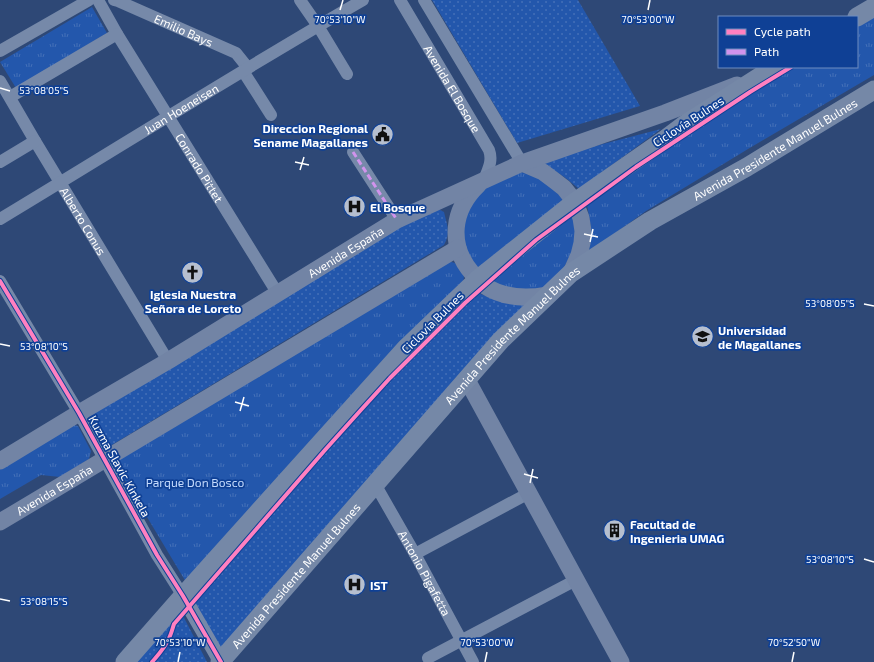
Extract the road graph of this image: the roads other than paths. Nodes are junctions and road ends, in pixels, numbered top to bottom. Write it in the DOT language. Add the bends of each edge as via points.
graph roads {
  1 [pos="89,0"];
  2 [pos="98,0"];
  3 [pos="114,0"];
  4 [pos="300,0"];
  5 [pos="364,0"];
  6 [pos="400,0"];
  7 [pos="424,0"];
  8 [pos="874,6"];
  9 [pos="858,16"];
  10 [pos="318,26"];
  11 [pos="117,34"];
  12 [pos="0,51"];
  13 [pos="246,70"];
  14 [pos="768,71"];
  15 [pos="347,74"];
  16 [pos="0,81"];
  17 [pos="874,90"];
  18 [pos="10,98"];
  19 [pos="271,115"];
  20 [pos="168,116"];
  21 [pos="35,141"];
  22 [pos="352,152"];
  23 [pos="0,162"];
  24 [pos="522,162"];
  25 [pos="484,180"];
  26 [pos="60,182"];
  27 [pos="576,202"];
  28 [pos="0,219"];
  29 [pos="397,220"];
  30 [pos="458,248"];
  31 [pos="571,273"];
  32 [pos="477,280"];
  33 [pos="0,281"];
  34 [pos="278,294"];
  35 [pos="547,295"];
  36 [pos="168,361"];
  37 [pos="467,380"];
  38 [pos="79,412"];
  39 [pos="104,460"];
  40 [pos="0,461"];
  41 [pos="375,484"];
  42 [pos="529,492"];
  43 [pos="0,522"];
  44 [pos="415,554"];
  45 [pos="576,580"];
  46 [pos="183,596"];
  47 [pos="462,640"];
  48 [pos="428,658"];
  49 [pos="125,662"];
  50 [pos="220,662"];
  51 [pos="473,662"];
  52 [pos="621,662"];
  1 -- 12 [label="street"];
  2 -- 11 [label="street, Conrado Pittet"];
  3 -- 13 [label="street, Emilio Bays" via="236,53"];
  4 -- 10 [label="street"];
  5 -- 10 [label="street, Juan Hoeneisen"];
  6 -- 25 [label="street, Avenida El Bosque" via="489,150 491,160"];
  7 -- 24 [label="street, Avenida El Bosque"];
  8 -- 9 [label="main road"];
  10 -- 13 [label="street, Juan Hoeneisen"];
  10 -- 15 [label="street"];
  11 -- 18 [label="street"];
  11 -- 20 [label="street, Conrado Pittet"];
  13 -- 19 [label="street, Emilio Bays"];
  13 -- 20 [label="street, Juan Hoeneisen"];
  14 -- 24 [label="main road, Avenida España" via="665,113"];
  14 -- 27 [label="main road" via="684,125"];
  16 -- 18 [label="street, Alberto Conus"];
  17 -- 31 [label="main road, Avenida Presidente Manuel Bulnes" via="747,167 650,221"];
  18 -- 21 [label="street, Alberto Conus"];
  20 -- 26 [label="street, Juan Hoeneisen"];
  20 -- 34 [label="street, Conrado Pittet"];
  21 -- 23 [label="street"];
  21 -- 26 [label="street, Alberto Conus"];
  22 -- 29 [label="street"];
  24 -- 25 [label="main road, Avenida España"];
  24 -- 27 [label="main road" via="555,181"];
  25 -- 29 [label="main road, Avenida España"];
  25 -- 30 [label="main road" via="469,195 458,215"];
  26 -- 28 [label="street, Juan Hoeneisen"];
  26 -- 36 [label="street, Alberto Conus"];
  27 -- 31 [label="main road" via="583,231 579,255"];
  27 -- 32 [label="main road"];
  29 -- 34 [label="main road, Avenida España"];
  30 -- 32 [label="main road" via="465,266"];
  30 -- 39 [label="main road, Avenida España"];
  31 -- 35 [label="main road, Avenida Presidente Manuel Bulnes"];
  32 -- 35 [label="main road" via="488,288 513,297"];
  32 -- 46 [label="main road" via="406,348"];
  33 -- 38 [label="street, Kuzma Slavic Kinkela"];
  34 -- 36 [label="main road, Avenida España"];
  35 -- 37 [label="main road, Avenida Presidente Manuel Bulnes" via="501,340"];
  36 -- 38 [label="main road, Avenida España"];
  37 -- 41 [label="main road, Avenida Presidente Manuel Bulnes"];
  37 -- 42 [label="main road"];
  38 -- 39 [label="street, Kuzma Slavic Kinkela"];
  38 -- 40 [label="main road, Avenida España"];
  39 -- 43 [label="main road, Avenida España"];
  39 -- 46 [label="street, Kuzma Slavic Kinkela"];
  41 -- 44 [label="street, Antonio Pigafetta"];
  41 -- 50 [label="main road, Avenida Presidente Manuel Bulnes"];
  42 -- 44 [label="street"];
  42 -- 45 [label="main road"];
  44 -- 47 [label="street, Antonio Pigafetta"];
  45 -- 47 [label="street"];
  45 -- 52 [label="main road"];
  46 -- 49 [label="main road"];
  46 -- 50 [label="street, Kuzma Slavic Kinkela"];
  47 -- 48 [label="street"];
  47 -- 51 [label="street, Antonio Pigafetta"];
}
